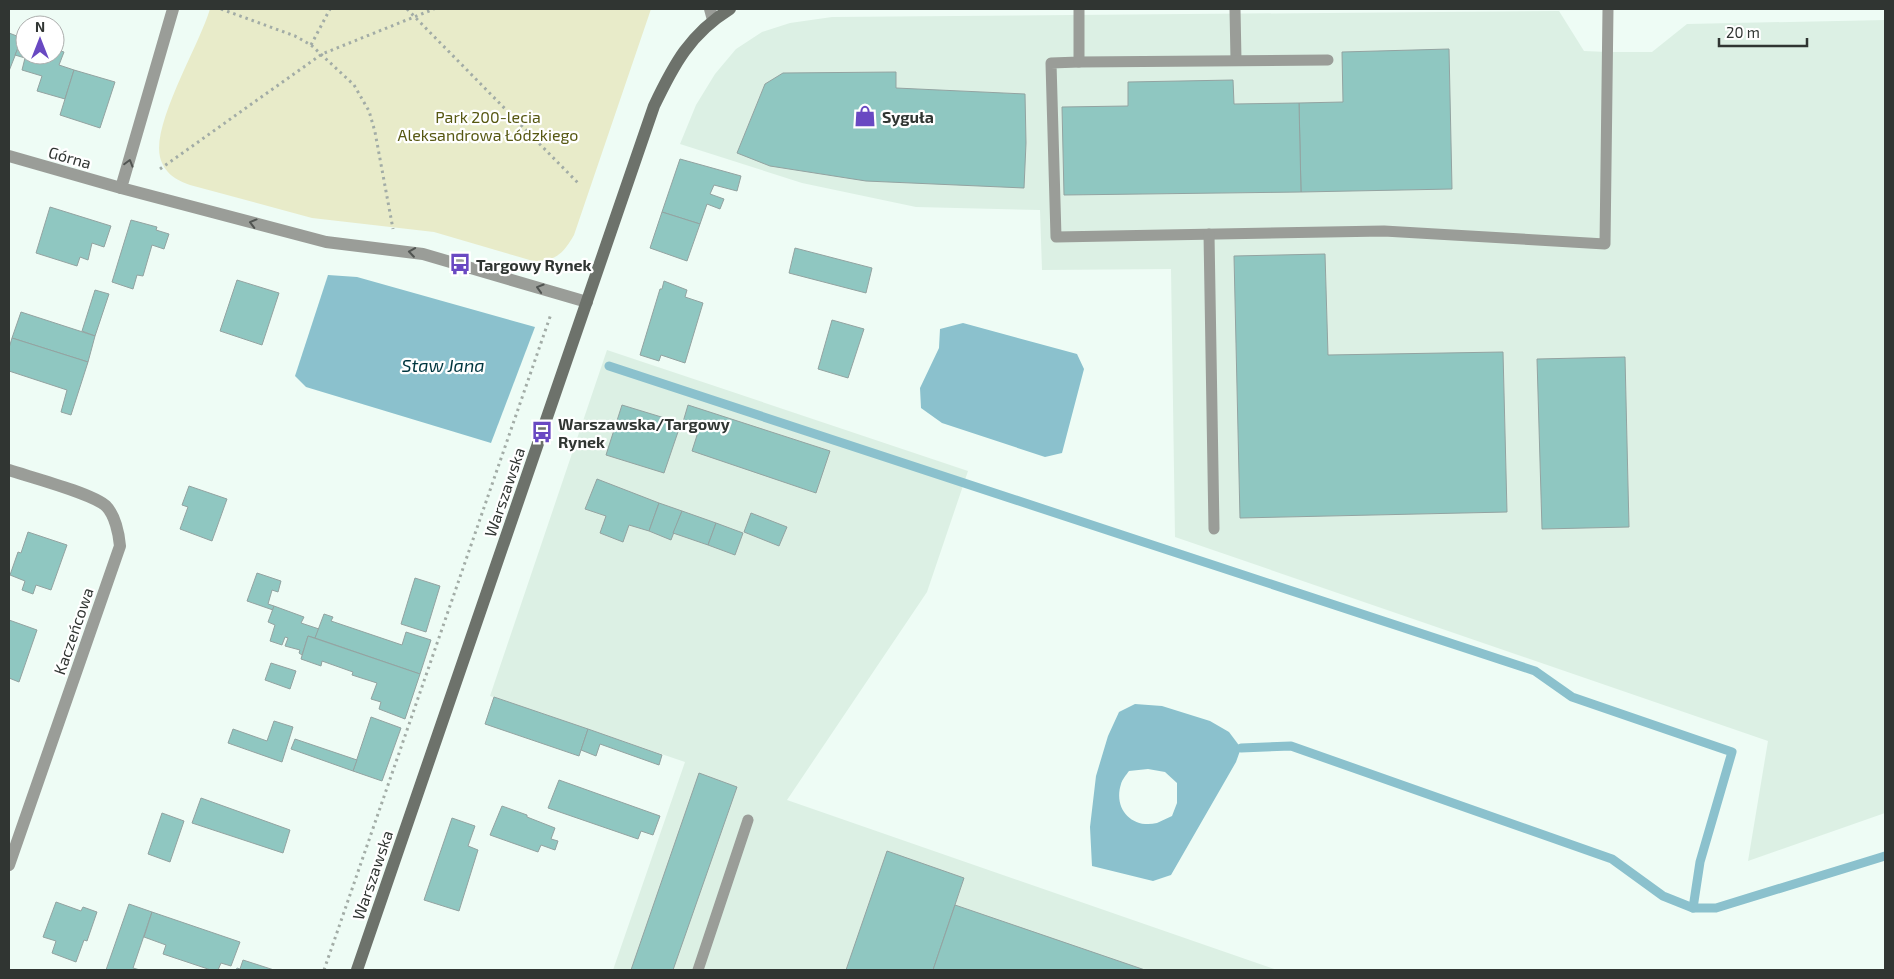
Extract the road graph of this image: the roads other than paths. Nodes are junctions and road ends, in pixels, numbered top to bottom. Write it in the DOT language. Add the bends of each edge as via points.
graph roads {
  1 [pos="173,9"];
  2 [pos="730,9"];
  3 [pos="1079,9"];
  4 [pos="1235,9"];
  5 [pos="1608,9"];
  6 [pos="712,14"];
  7 [pos="1236,60"];
  8 [pos="1328,60"];
  9 [pos="1079,62"];
  10 [pos="9,156"];
  11 [pos="122,188"];
  12 [pos="1209,234"];
  13 [pos="587,302"];
  14 [pos="9,470"];
  15 [pos="1214,529"];
  16 [pos="748,820"];
  17 [pos="9,865"];
  18 [pos="356,970"];
  19 [pos="698,970"];
  11 -- 1 [label="street, one-way"];
  2 -- 6 [label="main road, Warszawska"];
  3 -- 9 [label="lane"];
  4 -- 7 [label="lane"];
  5 -- 12 [label="lane" via="1606,244 1384,231"];
  6 -- 13 [label="main road, Warszawska" via="681,54 654,106"];
  7 -- 8 [label="lane"];
  7 -- 9 [label="lane"];
  9 -- 12 [label="lane" via="1051,63 1056,238"];
  10 -- 11 [label="street, Górna"];
  13 -- 11 [label="street, one-way" via="423,254 326,242"];
  12 -- 15 [label="lane"];
  13 -- 18 [label="main road, Warszawska"];
  14 -- 17 [label="street, Kaczeńcowa" via="87,496 107,507 118,529 120,546"];
  16 -- 19 [label="lane"];
}
